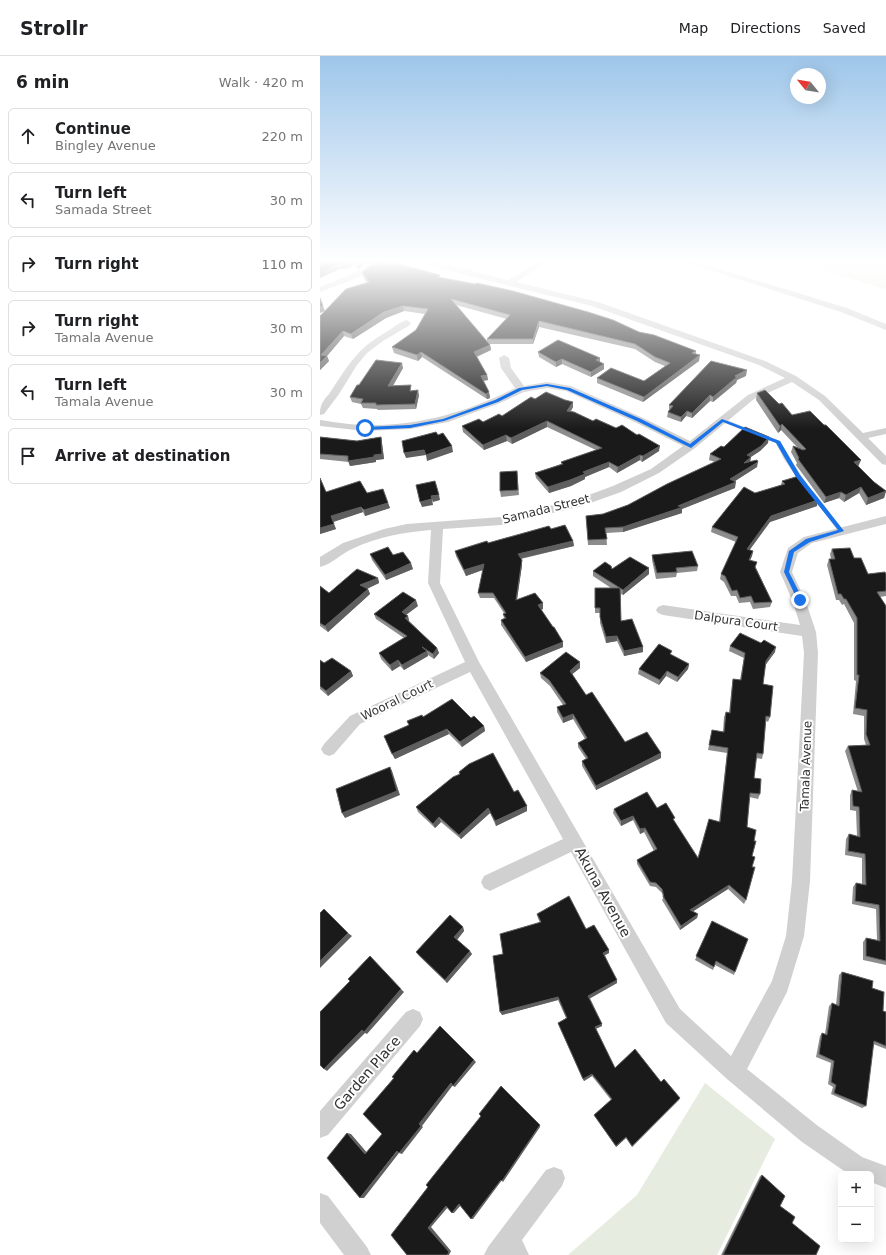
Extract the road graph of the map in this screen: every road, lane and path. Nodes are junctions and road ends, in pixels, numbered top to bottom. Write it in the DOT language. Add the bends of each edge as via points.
graph roads {
  1 [pos="635,317"];
  2 [pos="861,317"];
  3 [pos="407,323"];
  4 [pos="886,327"];
  5 [pos="504,358"];
  6 [pos="793,378"];
  7 [pos="521,389"];
  8 [pos="320,412"];
  9 [pos="722,420"];
  10 [pos="320,423"];
  11 [pos="886,431"];
  12 [pos="861,437"];
  13 [pos="691,446"];
  14 [pos="886,462"];
  15 [pos="886,520"];
  16 [pos="438,525"];
  17 [pos="841,531"];
  18 [pos="320,562"];
  19 [pos="663,610"];
  20 [pos="809,632"];
  21 [pos="473,664"];
  22 [pos="330,749"];
  23 [pos="575,842"];
  24 [pos="490,882"];
  25 [pos="413,1020"];
  26 [pos="734,1072"];
  27 [pos="320,1127"];
  28 [pos="886,1177"];
  29 [pos="554,1178"];
  30 [pos="320,1204"];
  31 [pos="507,1250"];
  32 [pos="359,1255"];
  1 -- 6 [label="street" via="762,363"];
  2 -- 4 [label="street"];
  3 -- 8 [label="street" via="364,351"];
  5 -- 7 [label="street" via="506,368"];
  6 -- 9 [label="street, Samada Street" via="751,397"];
  6 -- 12 [label="street" via="822,398"];
  7 -- 10 [label="street" via="497,401 444,420 410,426 365,428"];
  7 -- 13 [label="street" via="547,385 568,388"];
  9 -- 13 [label="street, Samada Street"];
  9 -- 17 [label="lane" via="778,442 798,476"];
  11 -- 12 [label="street"];
  12 -- 14 [label="street"];
  13 -- 16 [label="street, Samada Street" via="655,471 617,489 578,503 501,521"];
  15 -- 17 [label="street, Tamala Avenue"];
  16 -- 18 [label="street, Samada Street" via="384,533 347,546"];
  16 -- 21 [label="street, Akuna Avenue" via="434,583"];
  17 -- 20 [label="street, Tamala Avenue" via="808,540 792,551 786,572 800,600"];
  19 -- 20 [label="street, Dalpura Court"];
  20 -- 26 [label="street, Tamala Avenue" via="811,653 801,873 795,936 780,985"];
  21 -- 22 [label="street, Wooral Court" via="355,720"];
  21 -- 23 [label="street, Akuna Avenue"];
  23 -- 24 [label="street"];
  23 -- 26 [label="street, Akuna Avenue" via="673,1016"];
  25 -- 27 [label="street, Garden Place"];
  26 -- 28 [label="street, Akuna Avenue" via="810,1134 855,1165"];
  29 -- 31 [label="street"];
  30 -- 32 [label="street"];
}
